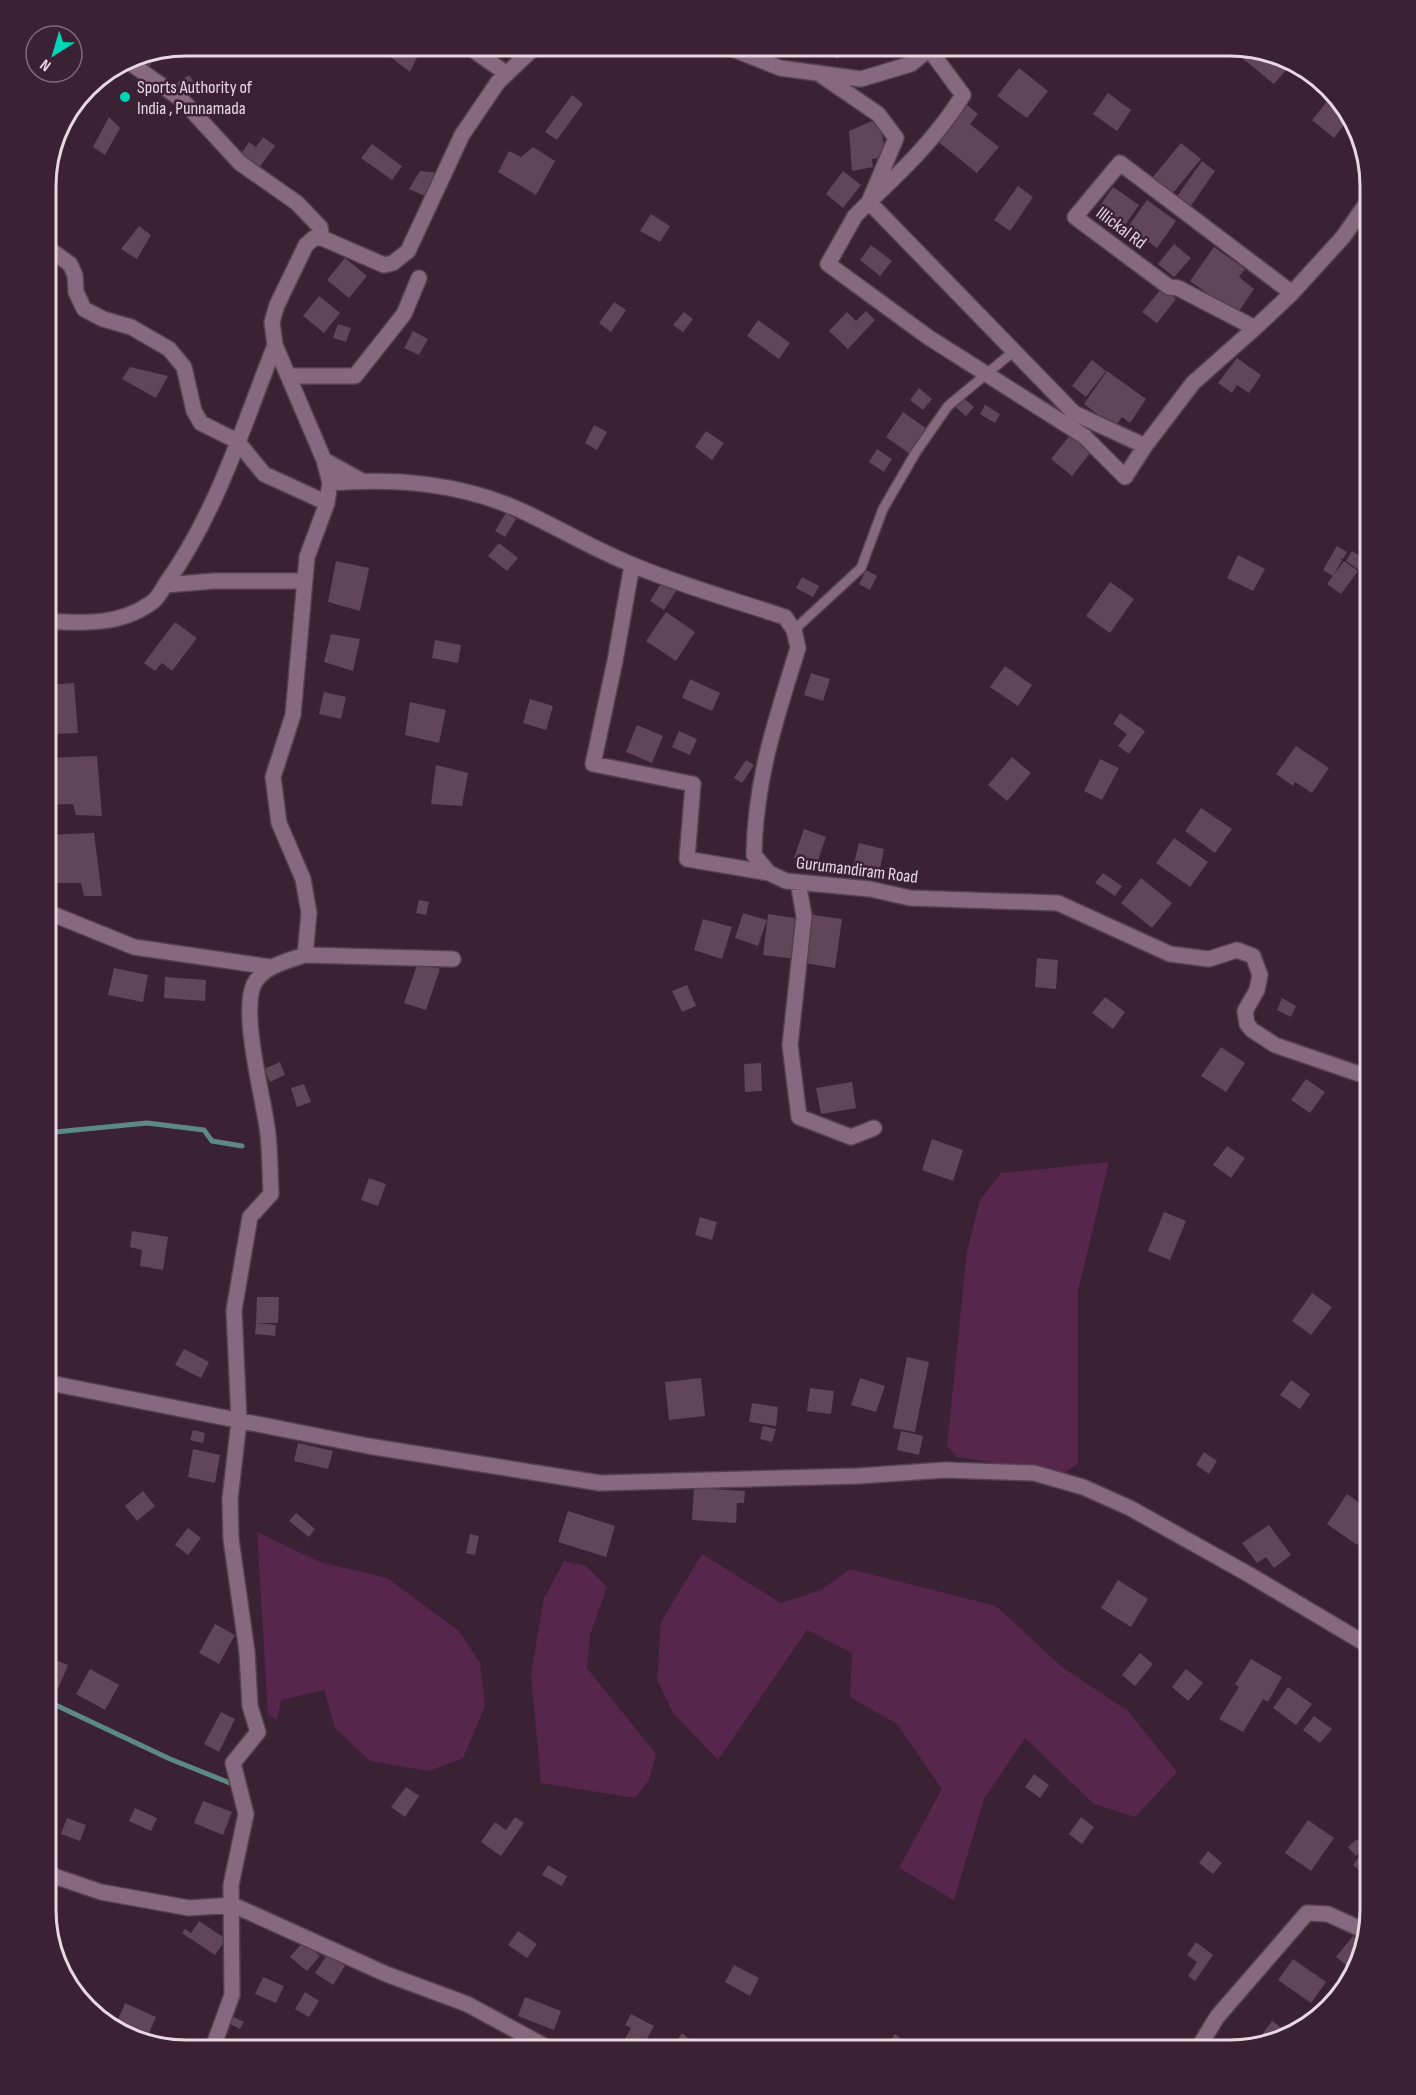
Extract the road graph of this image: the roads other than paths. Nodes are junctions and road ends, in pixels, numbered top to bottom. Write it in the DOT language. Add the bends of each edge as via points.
graph roads {
  1 [pos="482,56"];
  2 [pos="526,56"];
  3 [pos="750,56"];
  4 [pos="920,56"];
  5 [pos="937,56"];
  6 [pos="135,66"];
  7 [pos="818,73"];
  8 [pos="507,74"];
  9 [pos="869,202"];
  10 [pos="1360,212"];
  11 [pos="322,238"];
  12 [pos="56,254"];
  13 [pos="419,278"];
  14 [pos="1292,293"];
  15 [pos="1255,328"];
  16 [pos="275,345"];
  17 [pos="1014,351"];
  18 [pos="987,374"];
  19 [pos="289,376"];
  20 [pos="237,441"];
  21 [pos="1145,446"];
  22 [pos="324,460"];
  23 [pos="362,481"];
  24 [pos="330,483"];
  25 [pos="327,503"];
  26 [pos="632,565"];
  27 [pos="304,581"];
  28 [pos="165,585"];
  29 [pos="56,622"];
  30 [pos="794,630"];
  31 [pos="769,873"];
  32 [pos="798,882"];
  33 [pos="56,915"];
  34 [pos="305,955"];
  35 [pos="453,959"];
  36 [pos="270,968"];
  37 [pos="1360,1074"];
  38 [pos="873,1128"];
  39 [pos="56,1384"];
  40 [pos="239,1421"];
  41 [pos="1360,1641"];
  42 [pos="56,1877"];
  43 [pos="233,1905"];
  44 [pos="1359,1928"];
  45 [pos="216,2039"];
  46 [pos="532,2039"];
  47 [pos="1203,2040"];
  1 -- 8 [label="street"];
  2 -- 8 [label="street"];
  3 -- 7 [label="street" via="780,68"];
  4 -- 7 [label="street" via="910,64 861,79"];
  5 -- 9 [label="street" via="963,95 910,164"];
  6 -- 11 [label="street" via="182,100 240,163 311,216 320,227"];
  7 -- 9 [label="street" via="878,114 896,138"];
  8 -- 11 [label="street" via="462,135 408,251 399,259 384,265"];
  9 -- 17 [label="street"];
  9 -- 18 [label="street" via="855,216 828,264 928,337"];
  10 -- 14 [label="street"];
  11 -- 16 [label="street" via="314,238 306,245 277,304 272,322"];
  12 -- 20 [label="street" via="70,264 84,309 131,327 169,349 184,367 194,411 201,423"];
  13 -- 19 [label="street" via="404,314 355,376"];
  14 -- 15 [label="street"];
  14 -- 15 [label="street, Illickal Rd" via="1120,163 1075,217 1169,287"];
  15 -- 21 [label="street" via="1193,383"];
  16 -- 19 [label="street"];
  16 -- 20 [label="street"];
  17 -- 18 [label="lane"];
  17 -- 21 [label="street" via="1074,413"];
  18 -- 21 [label="street" via="1084,436 1125,477"];
  18 -- 30 [label="lane" via="948,406 916,452 883,509 861,568"];
  19 -- 22 [label="street"];
  20 -- 25 [label="street" via="264,474"];
  20 -- 28 [label="street" via="216,492"];
  22 -- 23 [label="street"];
  22 -- 24 [label="street"];
  23 -- 24 [label="street"];
  23 -- 26 [label="street" via="459,488 520,510"];
  24 -- 25 [label="street"];
  25 -- 27 [label="street" via="307,557"];
  26 -- 30 [label="street" via="785,617"];
  26 -- 31 [label="street" via="593,764 693,784 687,859"];
  27 -- 28 [label="street"];
  27 -- 34 [label="street" via="295,704 273,777 279,823 303,879 309,913"];
  28 -- 29 [label="street" via="152,603 118,619 90,624"];
  30 -- 31 [label="street, Gurumandiram Road" via="798,648 762,768 755,815 754,855"];
  31 -- 32 [label="street, Gurumandiram Road"];
  32 -- 37 [label="street, Gurumandiram Road" via="870,889 910,898 1058,903 1170,954 1209,959 1237,950 1252,956 1260,975 1245,1011 1252,1030 1275,1045"];
  32 -- 38 [label="street" via="804,916 790,1046 799,1117 851,1137"];
  33 -- 36 [label="street" via="134,947"];
  34 -- 35 [label="street"];
  34 -- 36 [label="street"];
  36 -- 40 [label="street" via="254,983 250,1038 268,1135 271,1194 250,1217 234,1310"];
  39 -- 40 [label="street"];
  40 -- 41 [label="street" via="600,1483 945,1470 1034,1473 1083,1487 1130,1508"];
  40 -- 43 [label="street" via="230,1499 231,1539 247,1652 250,1706 258,1732 233,1762 246,1814 231,1885"];
  42 -- 43 [label="street" via="101,1892 189,1908"];
  43 -- 45 [label="street" via="232,1995"];
  43 -- 46 [label="street" via="386,1974 467,2004"];
  44 -- 47 [label="street" via="1328,1914 1307,1913 1217,2017"];
}
